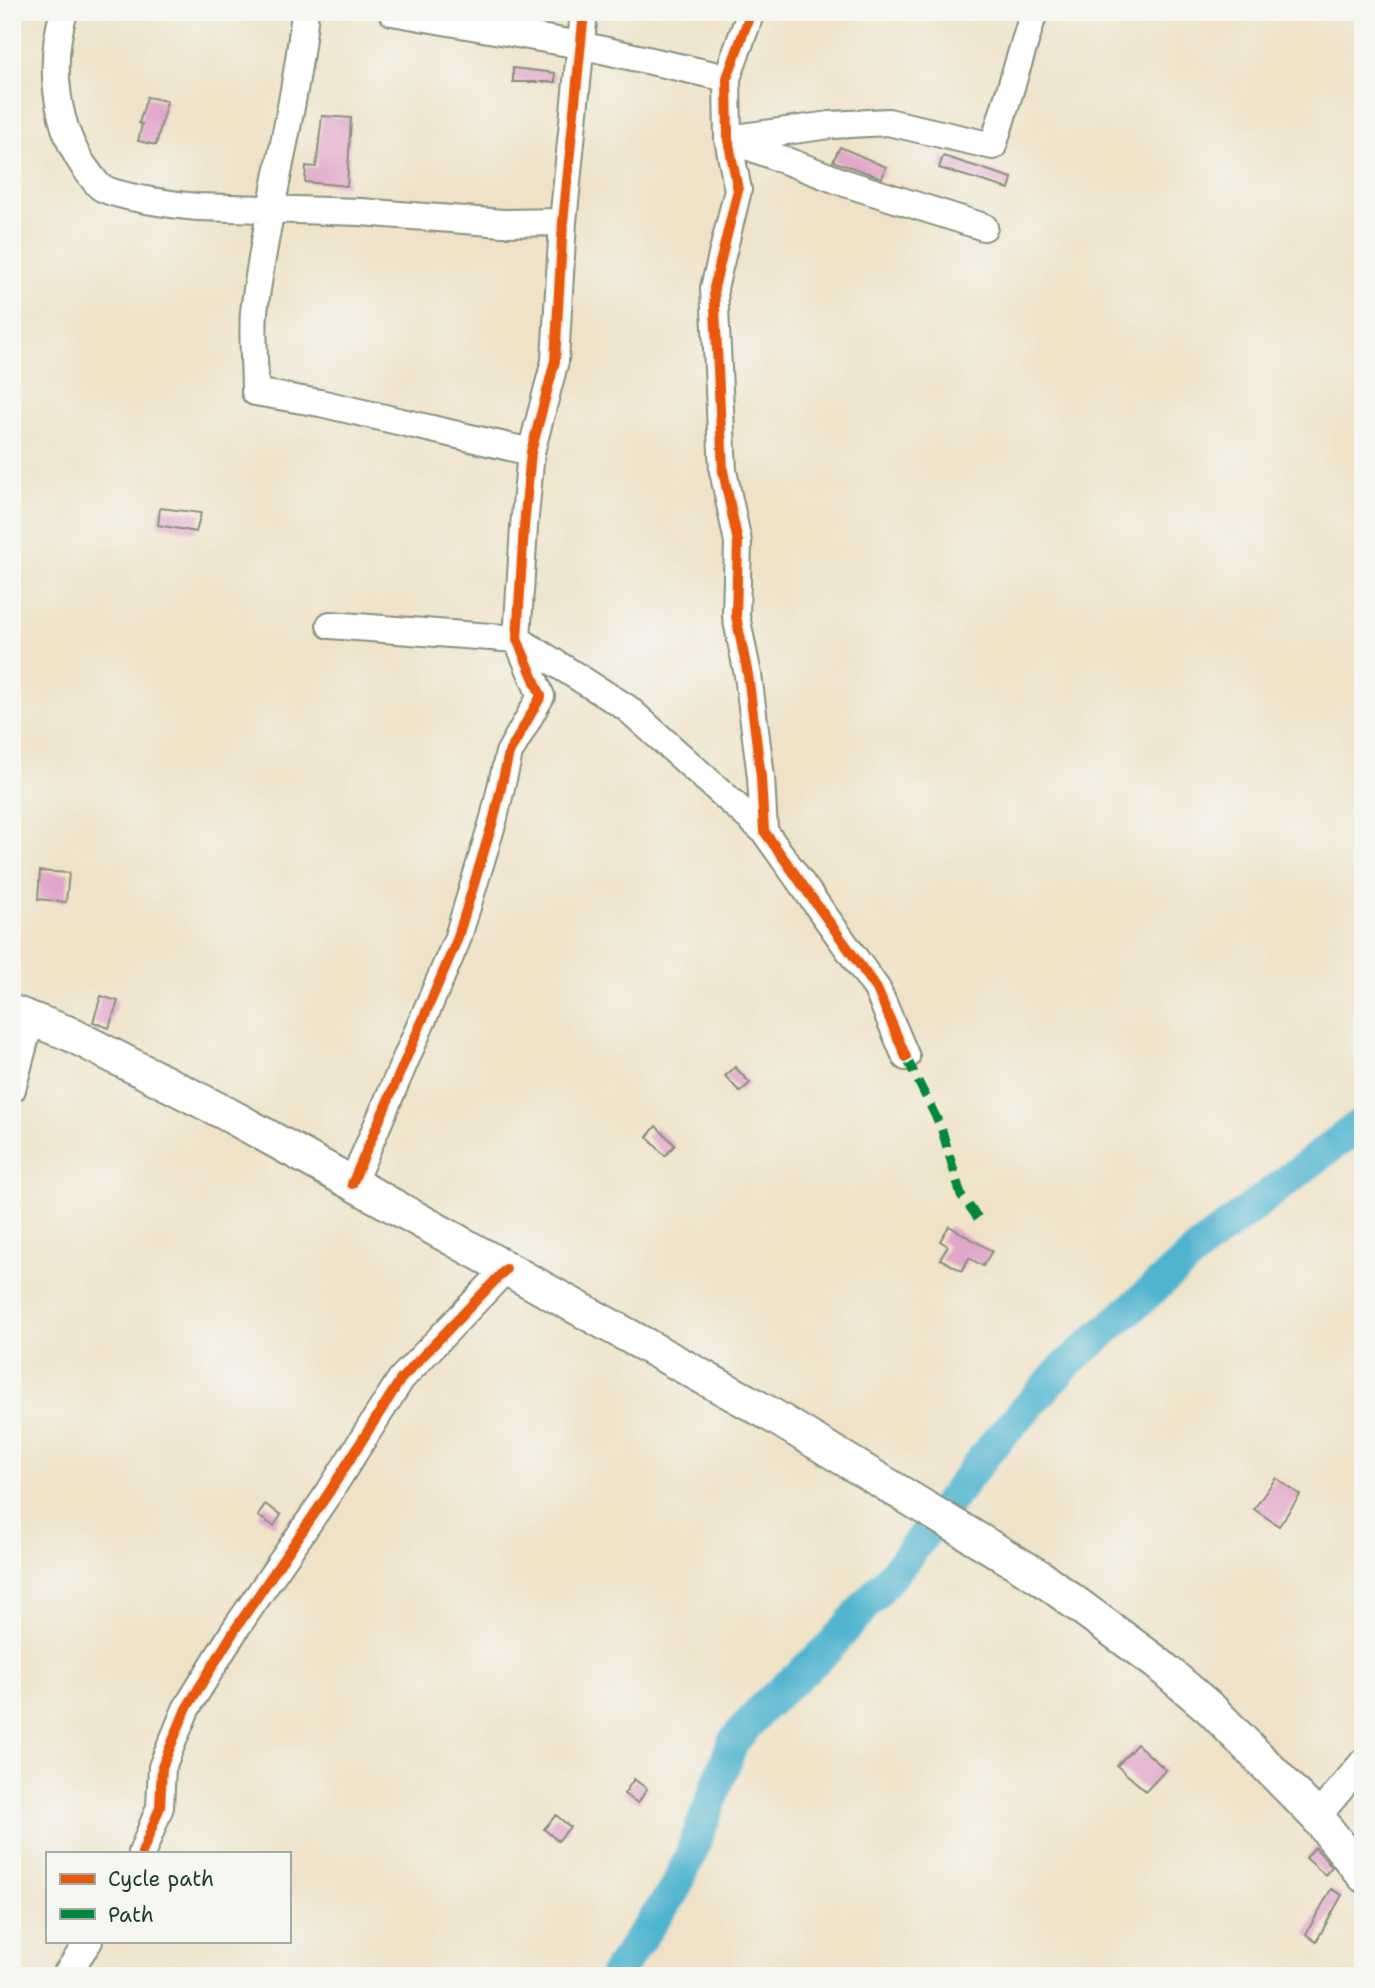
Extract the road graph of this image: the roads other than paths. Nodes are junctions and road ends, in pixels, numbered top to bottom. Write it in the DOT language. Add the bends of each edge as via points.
graph roads {
  1 [pos="64,12"];
  2 [pos="305,12"];
  3 [pos="392,12"];
  4 [pos="584,12"];
  5 [pos="751,12"];
  6 [pos="1034,12"];
  7 [pos="580,45"];
  8 [pos="727,78"];
  9 [pos="729,139"];
  10 [pos="271,210"];
  11 [pos="563,222"];
  12 [pos="984,228"];
  13 [pos="531,452"];
  14 [pos="330,625"];
  15 [pos="517,639"];
  16 [pos="764,831"];
  17 [pos="22,1015"];
  18 [pos="906,1057"];
  19 [pos="12,1089"];
  20 [pos="352,1184"];
  21 [pos="506,1269"];
  22 [pos="1363,1762"];
  23 [pos="1317,1816"];
  24 [pos="142,1852"];
  25 [pos="1363,1875"];
  26 [pos="88,1942"];
  27 [pos="65,1976"];
  1 -- 10 [label="street" via="57,33 57,97 75,154 101,188 171,205"];
  2 -- 10 [label="street" via="298,79"];
  3 -- 7 [label="street"];
  4 -- 7 [label="street"];
  5 -- 8 [label="street"];
  6 -- 9 [label="street" via="993,146 888,122"];
  7 -- 8 [label="street"];
  7 -- 11 [label="street"];
  8 -- 9 [label="street"];
  9 -- 12 [label="street"];
  9 -- 16 [label="street" via="738,190 714,288 723,471 738,542 736,616 748,676"];
  10 -- 11 [label="street"];
  10 -- 13 [label="street" via="254,314 255,392"];
  11 -- 13 [label="street" via="555,361"];
  13 -- 15 [label="street"];
  14 -- 15 [label="street"];
  15 -- 16 [label="street" via="627,708"];
  15 -- 20 [label="street" via="541,696 509,753 457,940"];
  16 -- 18 [label="street" via="877,989"];
  17 -- 19 [label="street"];
  17 -- 20 [label="main road" via="139,1067"];
  20 -- 21 [label="main road"];
  21 -- 23 [label="main road" via="779,1420 1040,1577 1157,1663 1212,1710"];
  21 -- 24 [label="street" via="401,1379 236,1628 186,1709 162,1767 160,1807"];
  22 -- 23 [label="street"];
  23 -- 25 [label="main road"];
  26 -- 27 [label="street"];
}
